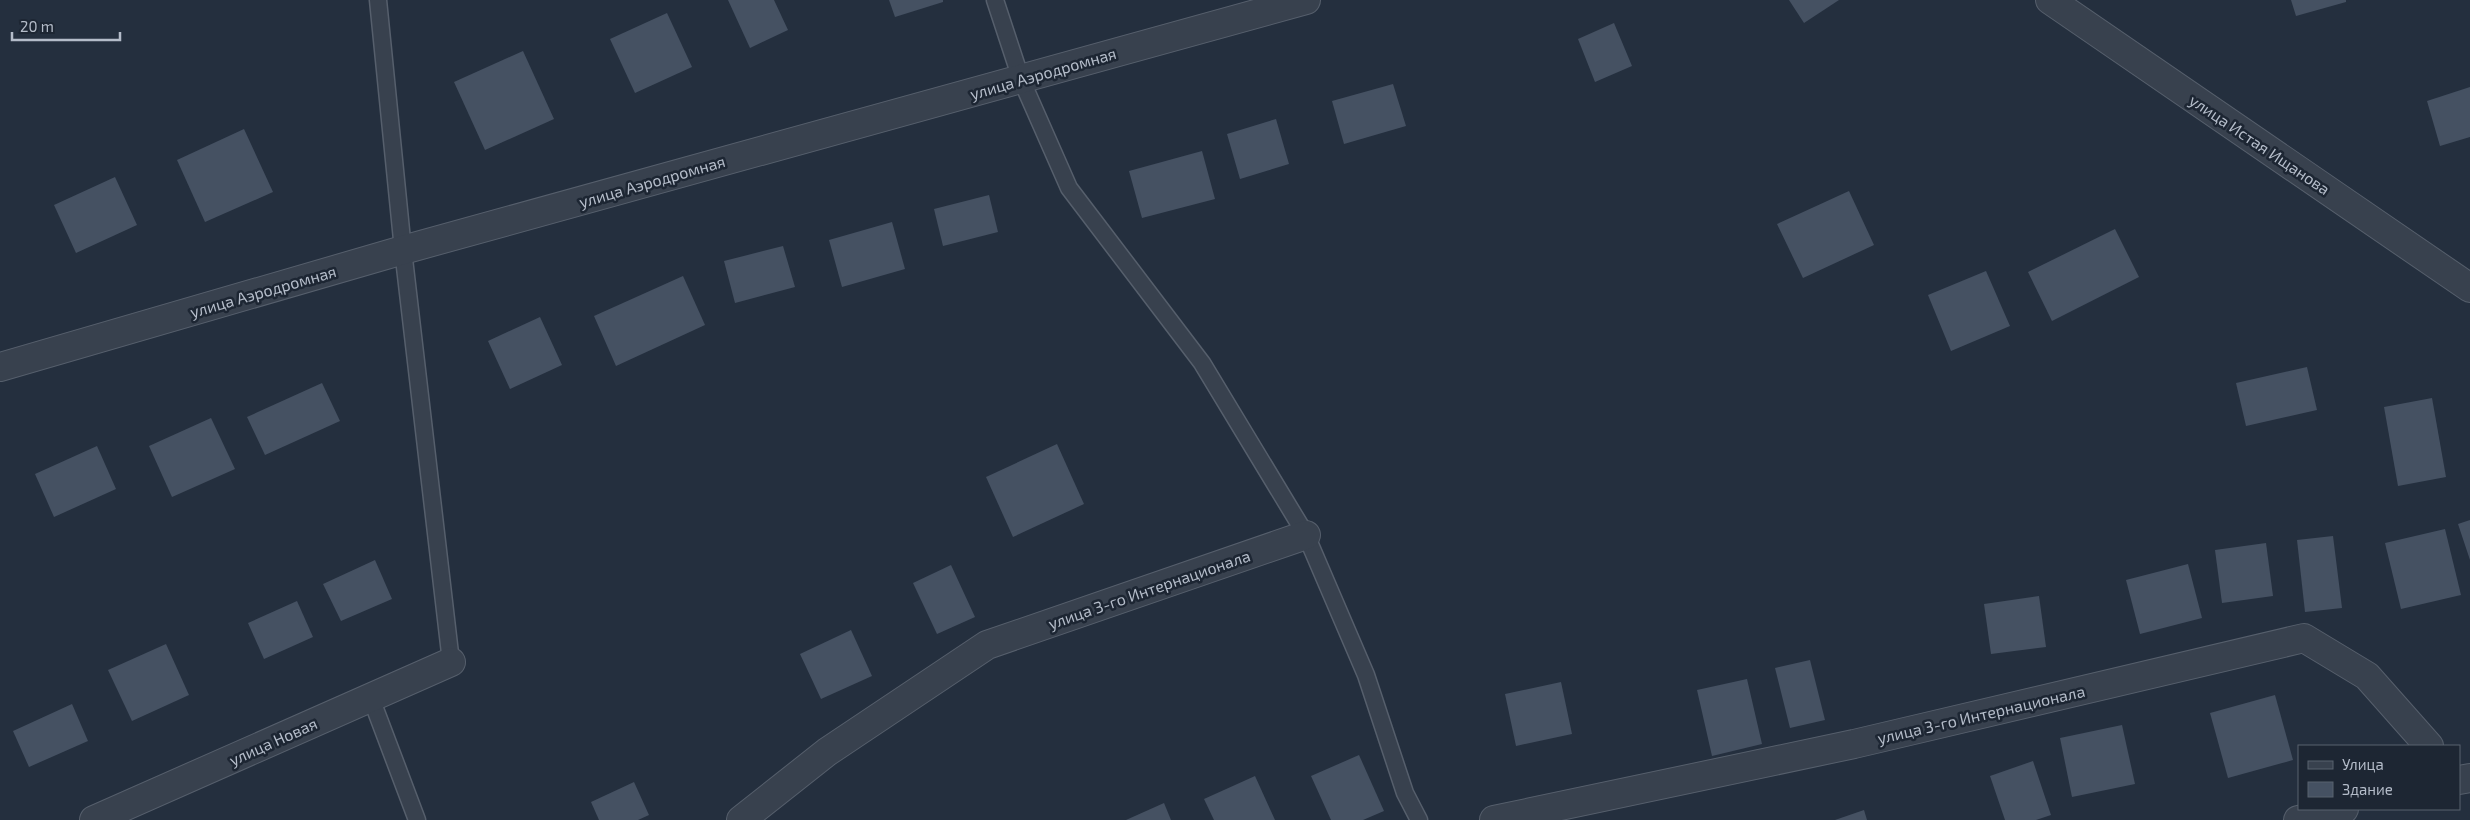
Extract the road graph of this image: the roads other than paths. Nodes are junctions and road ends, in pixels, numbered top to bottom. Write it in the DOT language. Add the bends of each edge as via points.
graph roads {
  1 [pos="378,0"];
  2 [pos="995,0"];
  3 [pos="1306,0"];
  4 [pos="2050,0"];
  5 [pos="1021,79"];
  6 [pos="403,250"];
  7 [pos="2470,288"];
  8 [pos="0,367"];
  9 [pos="1306,535"];
  10 [pos="451,662"];
  11 [pos="371,698"];
  12 [pos="2428,745"];
  13 [pos="2340,810"];
  14 [pos="94,820"];
  15 [pos="417,820"];
  16 [pos="741,820"];
  17 [pos="1419,820"];
  18 [pos="1494,820"];
  19 [pos="2298,820"];
  1 -- 6 [label="lane"];
  2 -- 5 [label="lane"];
  3 -- 5 [label="street, улица Аэродромная"];
  4 -- 7 [label="street, улица Истая Ищанова"];
  5 -- 6 [label="street, улица Аэродромная"];
  5 -- 9 [label="lane" via="1069,188 1202,363"];
  6 -- 8 [label="street, улица Аэродромная"];
  6 -- 10 [label="lane"];
  9 -- 16 [label="street, улица 3-го Интернационала" via="987,645 828,752"];
  9 -- 17 [label="lane" via="1366,675 1405,793"];
  10 -- 11 [label="street, улица Новая"];
  11 -- 14 [label="street, улица Новая"];
  11 -- 15 [label="lane"];
  12 -- 18 [label="street, улица 3-го Интернационала" via="2366,676 2304,638 1854,744"];
  13 -- 19 [label="street"];
}
